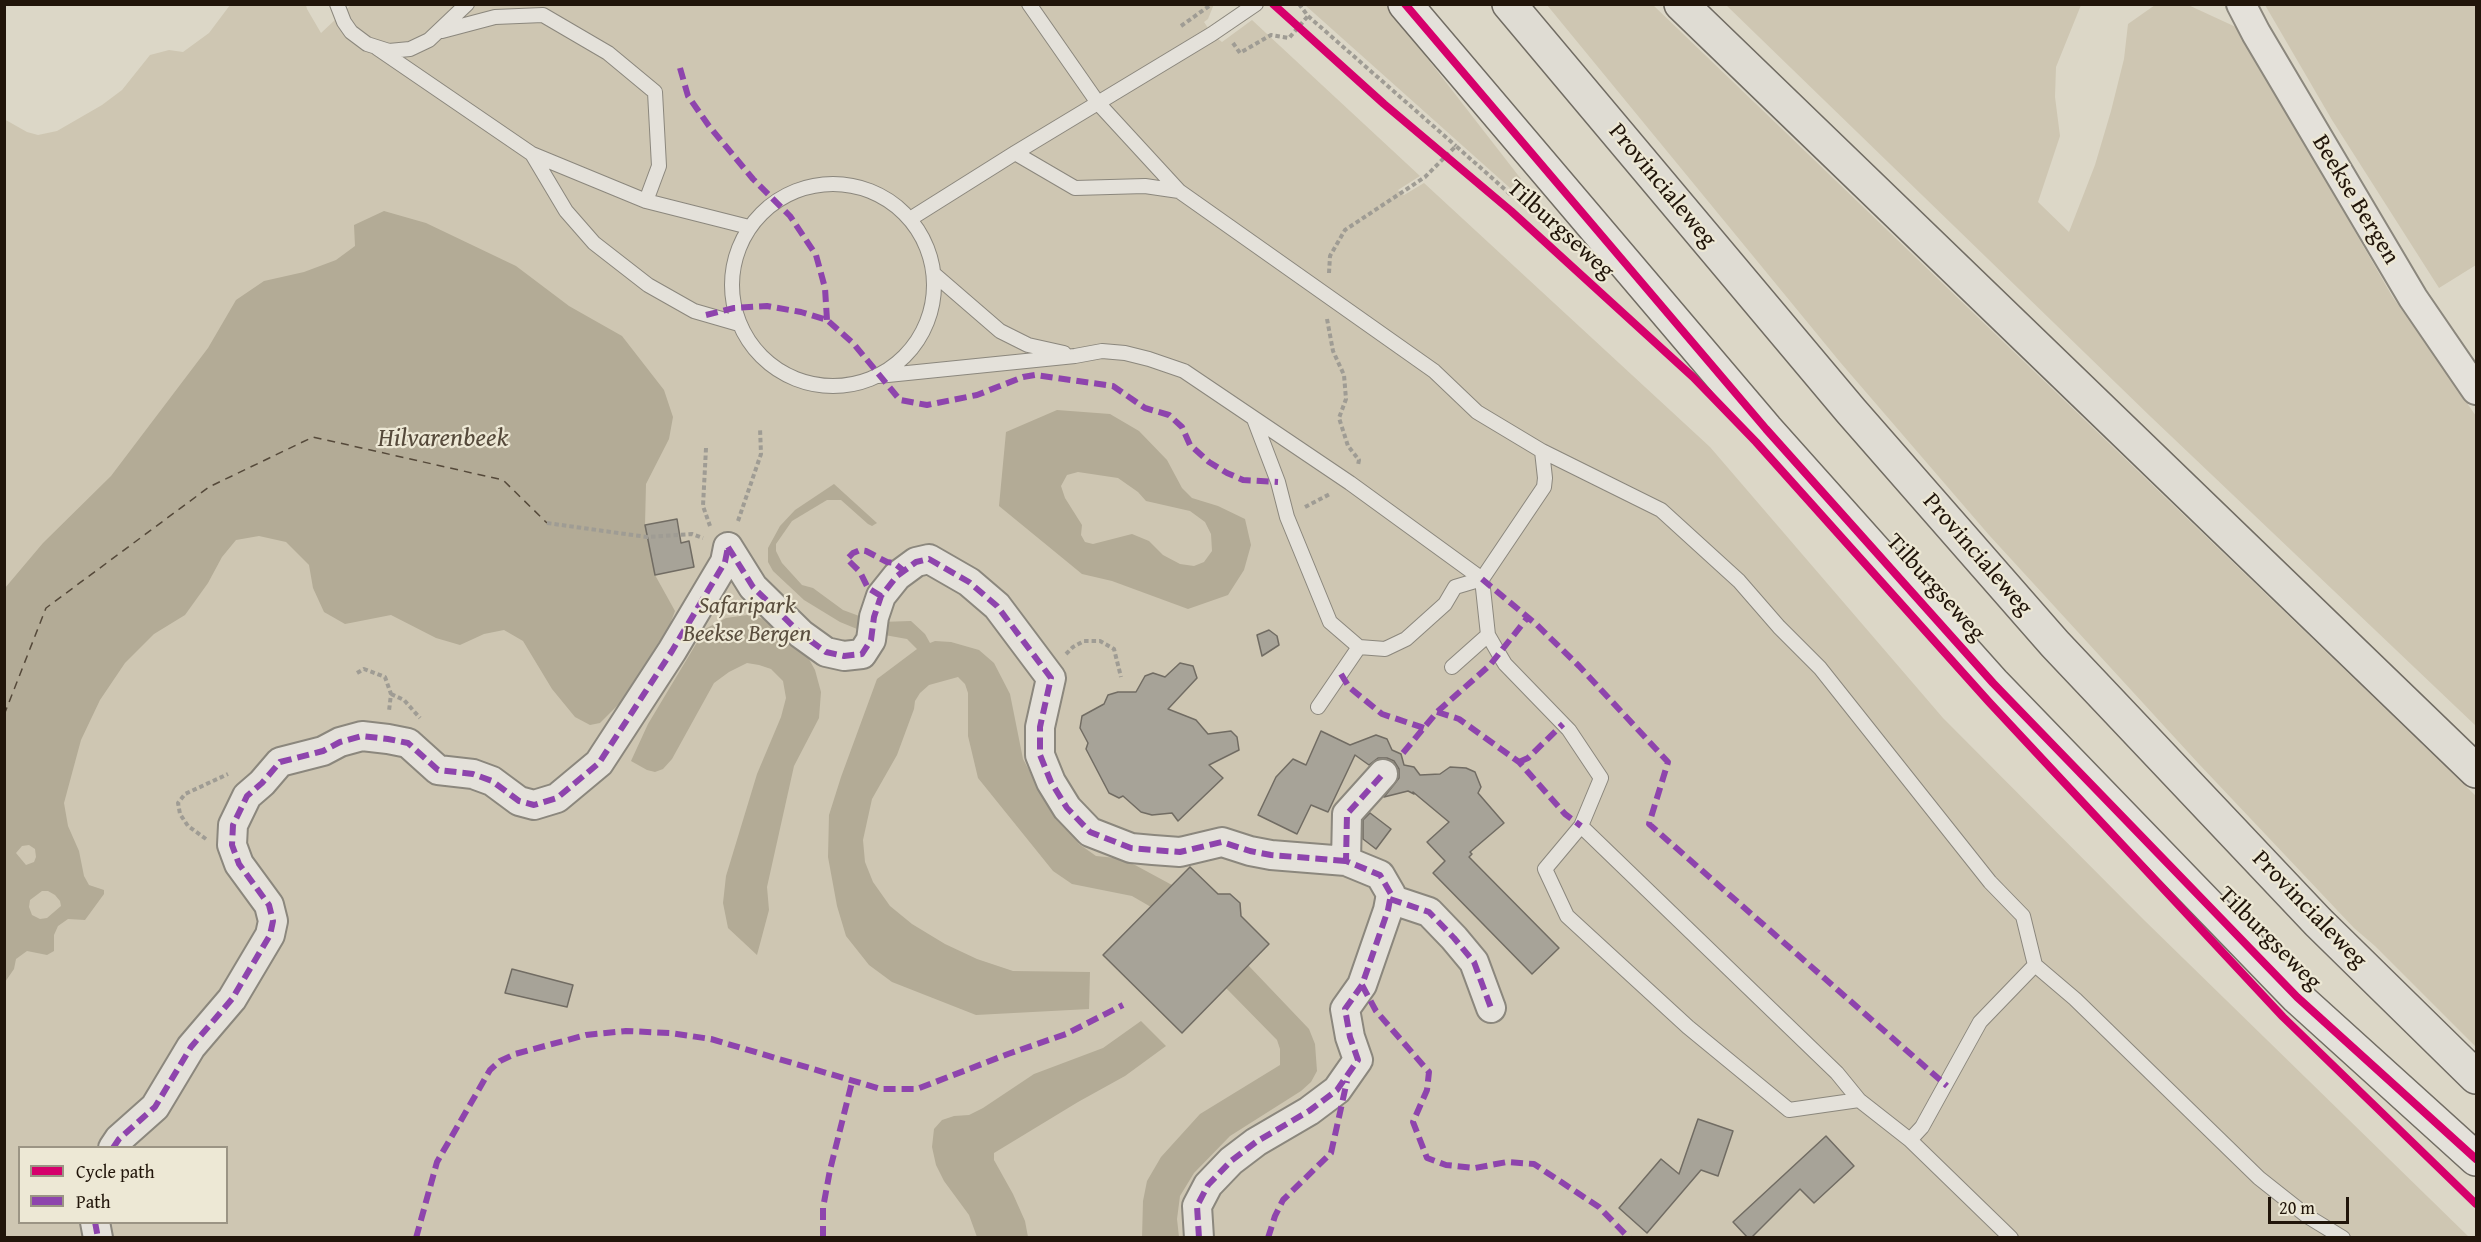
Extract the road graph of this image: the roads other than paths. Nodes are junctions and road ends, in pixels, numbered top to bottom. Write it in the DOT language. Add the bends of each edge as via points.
graph roads {
  1 [pos="337,4"];
  2 [pos="467,4"];
  3 [pos="1029,4"];
  4 [pos="1256,4"];
  5 [pos="1405,4"];
  6 [pos="1509,4"];
  7 [pos="1681,4"];
  8 [pos="2241,4"];
  9 [pos="442,31"];
  10 [pos="377,48"];
  11 [pos="1098,103"];
  12 [pos="1015,153"];
  13 [pos="532,154"];
  14 [pos="1179,191"];
  15 [pos="646,201"];
  16 [pos="910,219"];
  17 [pos="749,227"];
  18 [pos="934,274"];
  19 [pos="739,324"];
  20 [pos="1075,356"];
  21 [pos="879,376"];
  22 [pos="2476,390"];
  23 [pos="1254,419"];
  24 [pos="1542,451"];
  25 [pos="1482,579"];
  26 [pos="1488,635"];
  27 [pos="1359,647"];
  28 [pos="1452,667"];
  29 [pos="1317,707"];
  30 [pos="2476,771"];
  31 [pos="1383,774"];
  32 [pos="1581,826"];
  33 [pos="1346,861"];
  34 [pos="1390,899"];
  35 [pos="2035,965"];
  36 [pos="1491,1008"];
  37 [pos="2476,1077"];
  38 [pos="1859,1100"];
  39 [pos="1910,1140"];
  40 [pos="114,1146"];
  41 [pos="2476,1158"];
  42 [pos="1199,1238"];
  43 [pos="2011,1238"];
  44 [pos="2343,1238"];
  1 -- 10 [label="lane" via="351,32"];
  2 -- 9 [label="lane"];
  3 -- 11 [label="lane"];
  4 -- 11 [label="lane"];
  5 -- 41 [label="street, Tilburgseweg" via="1766,429 1993,683 2297,997"];
  6 -- 37 [label="highway, Provincialeweg" via="1851,411 2055,644 2318,922"];
  7 -- 30 [label="highway"];
  8 -- 22 [label="street, Beekse Bergen" via="2413,298"];
  9 -- 10 [label="lane" via="410,49"];
  9 -- 15 [label="lane" via="495,17 543,15 608,53 655,92 660,166"];
  10 -- 13 [label="lane"];
  11 -- 12 [label="lane"];
  11 -- 14 [label="lane"];
  12 -- 14 [label="lane" via="1075,188 1146,186"];
  12 -- 16 [label="lane"];
  13 -- 15 [label="lane"];
  13 -- 19 [label="lane" via="567,211 594,243 648,285 694,311"];
  14 -- 24 [label="lane" via="1434,371 1477,412"];
  15 -- 17 [label="lane"];
  16 -- 17 [label="lane" via="870,191 846,184 821,184 797,190 775,202"];
  16 -- 18 [label="lane" via="930,254"];
  17 -- 19 [label="lane" via="733,266 731,287"];
  18 -- 20 [label="lane" via="1000,331 1028,345"];
  18 -- 21 [label="lane" via="930,314 922,333 896,365"];
  19 -- 21 [label="lane" via="754,350 784,374 807,383 831,387"];
  20 -- 21 [label="lane"];
  20 -- 23 [label="lane" via="1102,351 1149,359 1184,371"];
  23 -- 25 [label="lane"];
  23 -- 27 [label="lane" via="1287,517 1330,622"];
  24 -- 25 [label="lane" via="1544,487"];
  24 -- 35 [label="lane" via="1661,510 1739,581 1820,668 1990,882 2023,916"];
  25 -- 26 [label="lane"];
  25 -- 27 [label="lane" via="1455,587 1445,604 1406,639 1386,649"];
  26 -- 28 [label="lane"];
  26 -- 32 [label="lane" via="1505,663 1569,730 1601,777"];
  27 -- 29 [label="lane"];
  31 -- 33 [label="street" via="1347,814"];
  32 -- 38 [label="lane" via="1837,1073"];
  32 -- 38 [label="lane" via="1545,869 1567,916 1688,1027 1789,1110"];
  33 -- 34 [label="street" via="1380,875"];
  33 -- 40 [label="street" via="1271,855 1222,842 1180,852 1131,848 1090,832 1067,808 1040,755 1040,727 1050,677 997,606 969,582 929,559 916,562 897,576 881,596 871,640 862,654 844,656 826,652 801,634 753,587 728,547 725,562 611,745 598,763 557,798 534,806 519,801 483,777 438,770 408,743 388,739 362,736 280,762 247,796 233,825 232,844 239,864 269,905 273,921 270,934 232,999 191,1047 155,1107"];
  34 -- 36 [label="street" via="1429,912 1474,962"];
  34 -- 42 [label="street" via="1362,985 1346,1009 1358,1060 1337,1090 1310,1111 1256,1142 1208,1185 1197,1206"];
  35 -- 39 [label="lane" via="1980,1022 1922,1127"];
  35 -- 44 [label="lane" via="2259,1178 2307,1216"];
  38 -- 39 [label="lane"];
  39 -- 43 [label="lane"];
}
